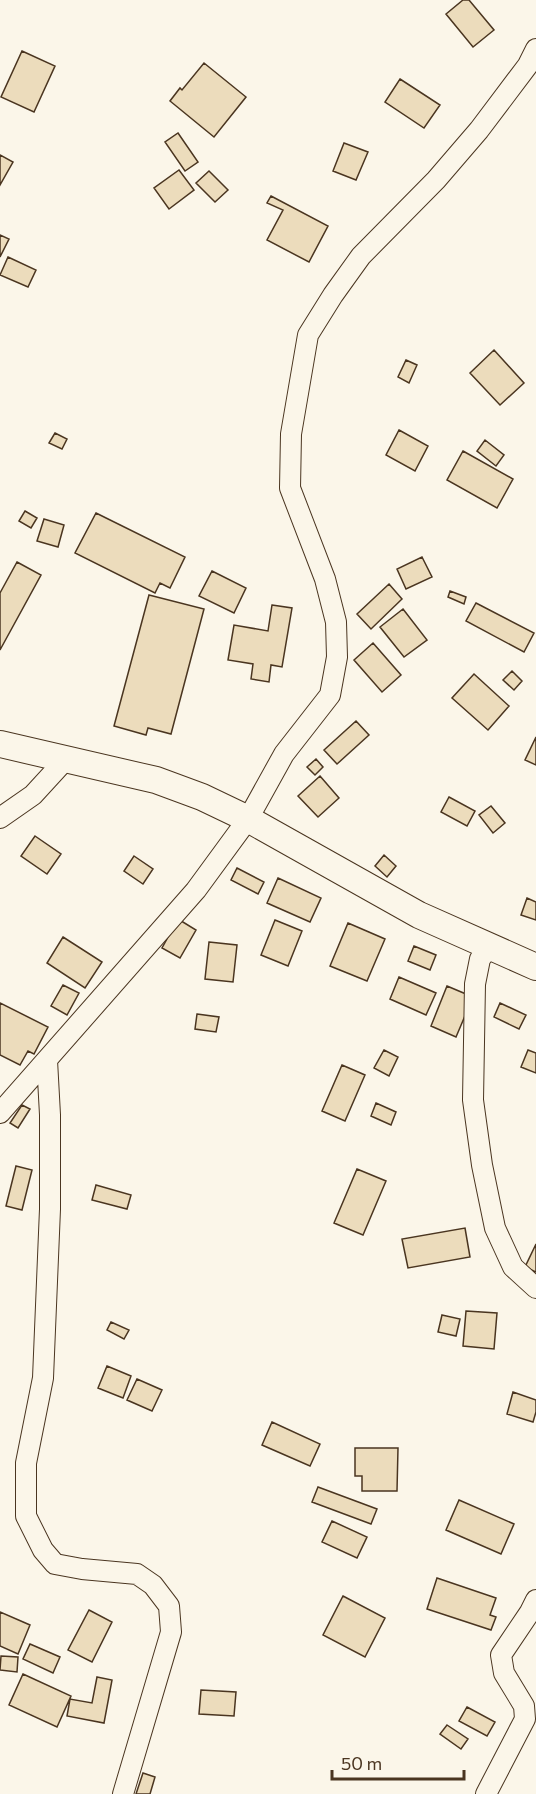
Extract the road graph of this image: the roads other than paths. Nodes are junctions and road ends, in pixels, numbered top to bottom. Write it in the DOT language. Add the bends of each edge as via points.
graph roads {
  1 [pos="536,50"];
  2 [pos="0,744"];
  3 [pos="66,759"];
  4 [pos="0,818"];
  5 [pos="248,819"];
  6 [pos="489,947"];
  7 [pos="536,967"];
  8 [pos="47,1060"];
  9 [pos="0,1113"];
  10 [pos="536,1288"];
  11 [pos="536,1600"];
  12 [pos="123,1794"];
  13 [pos="486,1794"];
  1 -- 5 [label="street" via="465,146 361,256 308,335 291,434 290,488 325,579 336,622 337,657 330,695 284,754"];
  2 -- 3 [label="main road"];
  3 -- 4 [label="street" via="33,795"];
  3 -- 5 [label="main road" via="156,780"];
  5 -- 6 [label="main road" via="419,915"];
  5 -- 8 [label="street" via="196,890"];
  6 -- 7 [label="main road"];
  6 -- 10 [label="street" via="480,959 476,984 473,1100 495,1228 513,1267"];
  8 -- 9 [label="street"];
  8 -- 12 [label="street" via="50,1209 43,1378 26,1463 26,1516 43,1550 55,1564 136,1574 153,1585 170,1606 171,1632"];
  11 -- 13 [label="street" via="501,1655 504,1673 524,1706 525,1719"];
}
